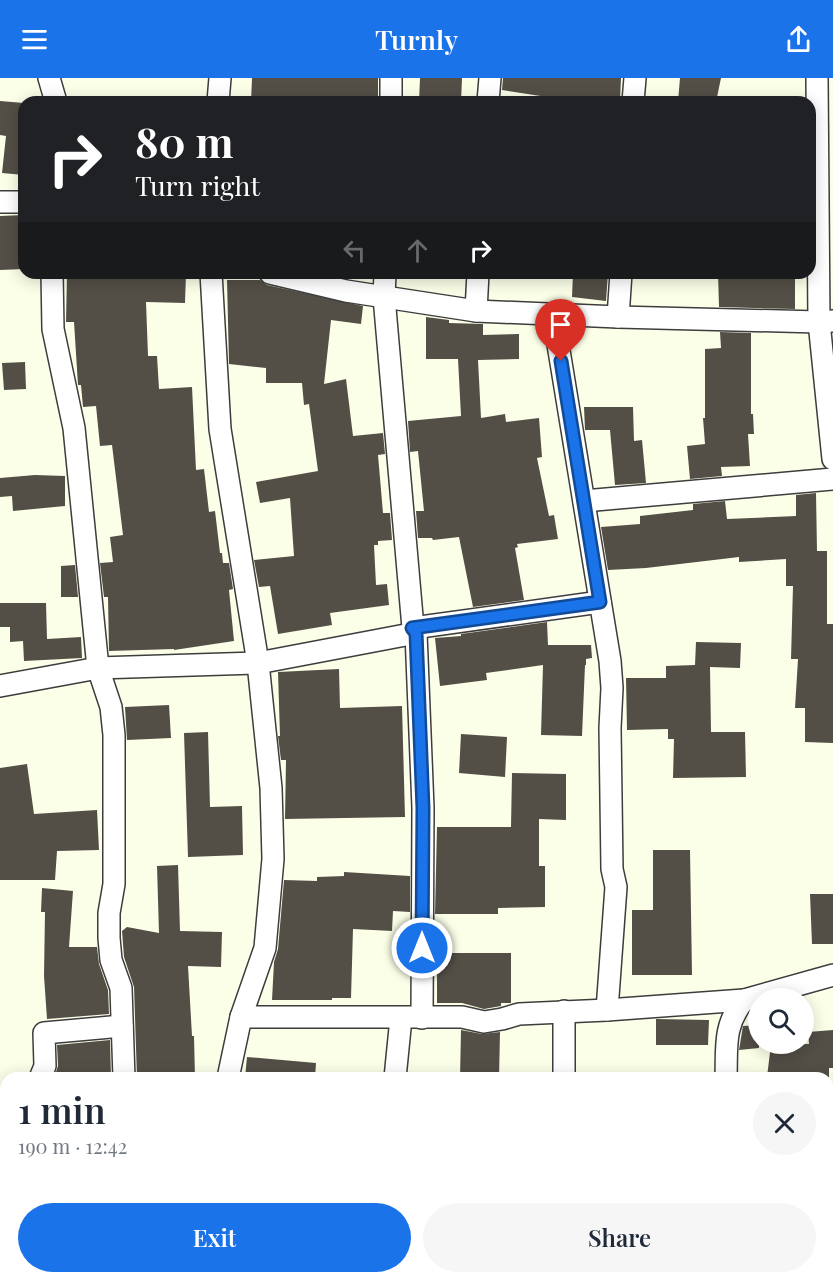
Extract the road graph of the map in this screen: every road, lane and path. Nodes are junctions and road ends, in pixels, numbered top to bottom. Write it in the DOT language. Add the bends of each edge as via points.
graph roads {
  1 [pos="49,78"];
  2 [pos="220,78"];
  3 [pos="392,78"];
  4 [pos="490,78"];
  5 [pos="635,78"];
  6 [pos="816,78"];
  7 [pos="54,96"];
  8 [pos="218,96"];
  9 [pos="391,96"];
  10 [pos="488,96"];
  11 [pos="634,96"];
  12 [pos="0,201"];
  13 [pos="18,202"];
  14 [pos="52,279"];
  15 [pos="211,279"];
  16 [pos="295,279"];
  17 [pos="385,279"];
  18 [pos="478,279"];
  19 [pos="621,279"];
  20 [pos="384,297"];
  21 [pos="476,311"];
  22 [pos="553,314"];
  23 [pos="618,317"];
  24 [pos="826,322"];
  25 [pos="833,459"];
  26 [pos="833,479"];
  27 [pos="584,501"];
  28 [pos="600,602"];
  29 [pos="414,631"];
  30 [pos="258,663"];
  31 [pos="98,668"];
  32 [pos="0,686"];
  33 [pos="833,975"];
  34 [pos="744,1000"];
  35 [pos="607,1010"];
  36 [pos="564,1011"];
  37 [pos="241,1017"];
  38 [pos="412,1018"];
  39 [pos="122,1026"];
  40 [pos="42,1072"];
  41 [pos="124,1072"];
  42 [pos="229,1072"];
  43 [pos="397,1072"];
  44 [pos="564,1072"];
  45 [pos="726,1072"];
  1 -- 7 [label="street"];
  2 -- 8 [label="street"];
  3 -- 9 [label="street"];
  4 -- 10 [label="street"];
  5 -- 11 [label="street"];
  6 -- 24 [label="street"];
  12 -- 13 [label="street"];
  14 -- 31 [label="street" via="53,329 74,428"];
  15 -- 30 [label="street" via="220,429"];
  16 -- 20 [label="street"];
  17 -- 20 [label="street"];
  18 -- 21 [label="street"];
  19 -- 23 [label="street"];
  20 -- 21 [label="street"];
  20 -- 29 [label="street"];
  21 -- 22 [label="street"];
  22 -- 23 [label="street"];
  22 -- 27 [label="street"];
  23 -- 24 [label="street"];
  24 -- 25 [label="street"];
  26 -- 27 [label="street"];
  27 -- 28 [label="street"];
  28 -- 29 [label="street"];
  28 -- 35 [label="street" via="612,688 612,869 616,887"];
  29 -- 30 [label="street"];
  29 -- 38 [label="street" via="423,808"];
  30 -- 31 [label="street"];
  30 -- 37 [label="street" via="271,788 273,859 265,948"];
  31 -- 32 [label="street"];
  31 -- 39 [label="street" via="111,707 114,735 114,884 109,938 111,960 122,988"];
  33 -- 34 [label="street"];
  34 -- 35 [label="street"];
  34 -- 45 [label="street" via="734,1012 727,1032"];
  35 -- 36 [label="street"];
  36 -- 38 [label="street" via="519,1014 484,1022 462,1017"];
  36 -- 44 [label="street"];
  37 -- 38 [label="street"];
  37 -- 42 [label="street"];
  38 -- 43 [label="street"];
  39 -- 40 [label="street" via="44,1033"];
  39 -- 41 [label="street"];
}
